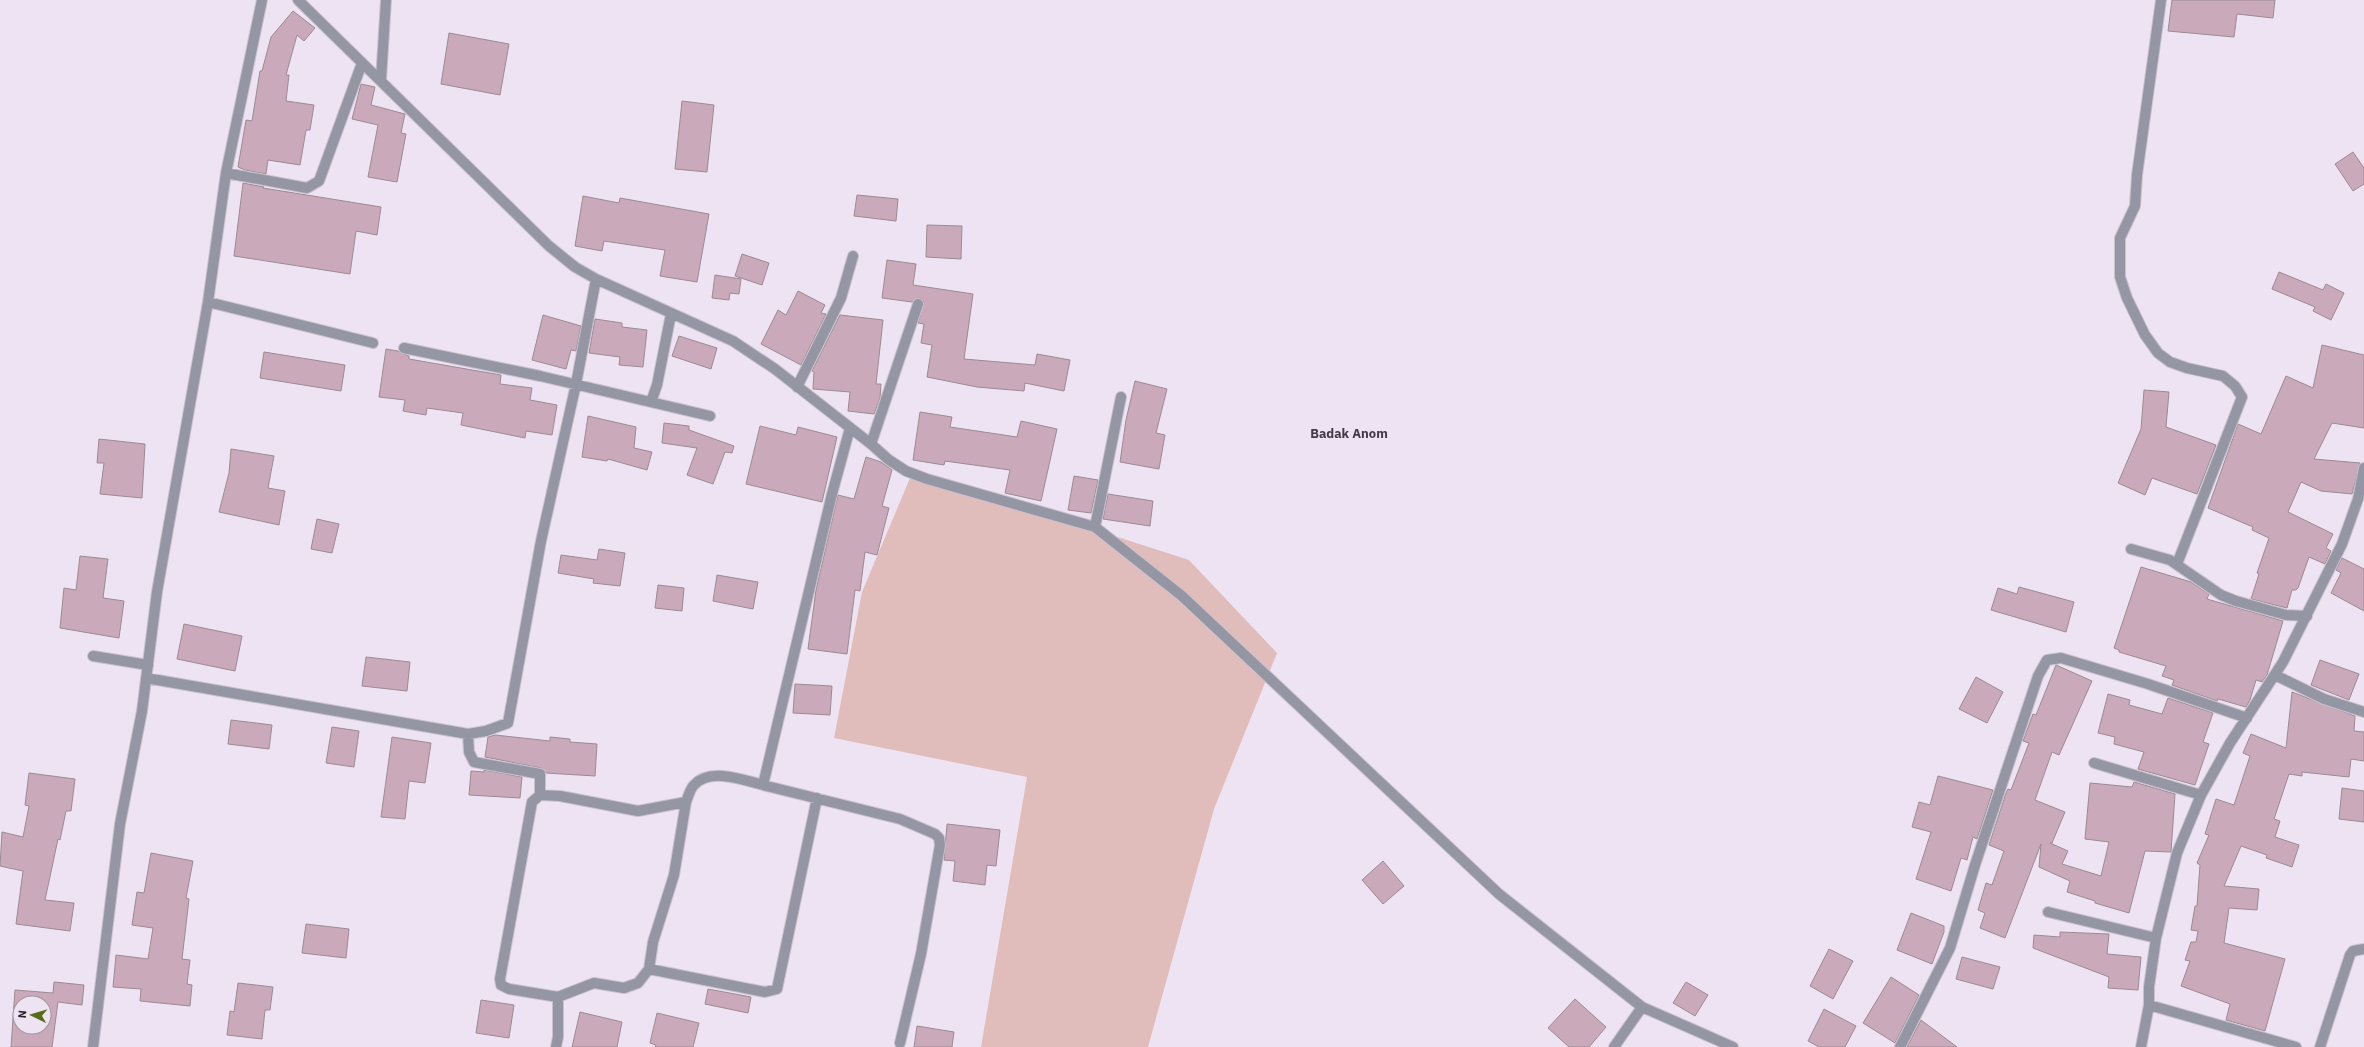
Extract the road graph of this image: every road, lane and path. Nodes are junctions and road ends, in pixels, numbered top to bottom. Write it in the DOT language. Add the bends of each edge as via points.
graph roads {
  1 [pos="262,0"];
  2 [pos="298,0"];
  3 [pos="386,0"];
  4 [pos="2161,0"];
  5 [pos="362,62"];
  6 [pos="380,80"];
  7 [pos="226,173"];
  8 [pos="853,256"];
  9 [pos="596,279"];
  10 [pos="208,302"];
  11 [pos="918,304"];
  12 [pos="671,314"];
  13 [pos="373,343"];
  14 [pos="404,348"];
  15 [pos="576,384"];
  16 [pos="797,387"];
  17 [pos="1121,398"];
  18 [pos="651,402"];
  19 [pos="710,416"];
  20 [pos="850,428"];
  21 [pos="871,444"];
  22 [pos="2364,468"];
  23 [pos="1095,527"];
  24 [pos="2131,549"];
  25 [pos="2177,564"];
  26 [pos="2307,616"];
  27 [pos="93,656"];
  28 [pos="148,665"];
  29 [pos="2275,675"];
  30 [pos="146,678"];
  31 [pos="2364,712"];
  32 [pos="2247,718"];
  33 [pos="468,734"];
  34 [pos="2094,763"];
  35 [pos="763,785"];
  36 [pos="540,795"];
  37 [pos="2201,795"];
  38 [pos="817,798"];
  39 [pos="686,802"];
  40 [pos="2048,912"];
  41 [pos="2156,938"];
  42 [pos="2364,949"];
  43 [pos="649,969"];
  44 [pos="558,997"];
  45 [pos="2149,1005"];
  46 [pos="1642,1007"];
  47 [pos="900,1043"];
  48 [pos="93,1047"];
  49 [pos="556,1047"];
  50 [pos="1614,1047"];
  51 [pos="1733,1047"];
  52 [pos="1900,1047"];
  53 [pos="2141,1047"];
  54 [pos="2296,1047"];
  55 [pos="2320,1047"];
  1 -- 7 [label="street"];
  2 -- 5 [label="street"];
  3 -- 6 [label="street"];
  4 -- 25 [label="street" via="2135,206 2120,238 2120,277 2145,335 2158,353 2170,362 2186,368 2223,376 2242,396"];
  5 -- 6 [label="street"];
  5 -- 7 [label="street" via="319,181 313,186 307,188"];
  6 -- 9 [label="street" via="549,246 575,267"];
  7 -- 10 [label="street"];
  8 -- 16 [label="street" via="842,298"];
  9 -- 12 [label="street"];
  9 -- 15 [label="street"];
  10 -- 13 [label="street"];
  10 -- 28 [label="street" via="176,482"];
  11 -- 21 [label="street"];
  12 -- 16 [label="street" via="733,341"];
  12 -- 18 [label="street" via="657,385"];
  14 -- 15 [label="street"];
  15 -- 18 [label="street"];
  15 -- 33 [label="street" via="541,541 508,723"];
  16 -- 20 [label="street"];
  17 -- 23 [label="street"];
  18 -- 19 [label="street"];
  20 -- 21 [label="street"];
  20 -- 35 [label="street"];
  21 -- 23 [label="street" via="906,471 927,479"];
  22 -- 26 [label="street" via="2358,499 2342,544"];
  23 -- 46 [label="street" via="1182,596 1499,894"];
  24 -- 25 [label="street"];
  25 -- 26 [label="street" via="2221,595 2236,601 2286,616"];
  26 -- 29 [label="street"];
  27 -- 28 [label="street"];
  28 -- 30 [label="street"];
  29 -- 31 [label="street" via="2324,699"];
  29 -- 32 [label="street"];
  30 -- 33 [label="street"];
  30 -- 48 [label="street" via="112,874"];
  32 -- 37 [label="street"];
  32 -- 52 [label="street" via="2068,660 2047,660 2038,676 1950,948"];
  33 -- 36 [label="street" via="469,752 474,762 540,774"];
  34 -- 37 [label="street"];
  35 -- 38 [label="street"];
  35 -- 39 [label="street" via="733,777 706,776 694,785"];
  36 -- 39 [label="street" via="560,796 638,811"];
  36 -- 44 [label="street" via="532,802 500,979 501,985 509,989"];
  37 -- 41 [label="street" via="2177,854"];
  38 -- 43 [label="street" via="777,989 765,992"];
  38 -- 47 [label="street" via="900,819 939,838 940,845 921,954"];
  39 -- 43 [label="street" via="674,875 653,942"];
  40 -- 41 [label="street"];
  41 -- 45 [label="street"];
  42 -- 55 [label="street" via="2353,951 2350,955"];
  43 -- 44 [label="street" via="638,984 624,988 594,983"];
  44 -- 49 [label="street"];
  45 -- 53 [label="street"];
  45 -- 54 [label="street"];
  46 -- 50 [label="street"];
  46 -- 51 [label="street"];
}
